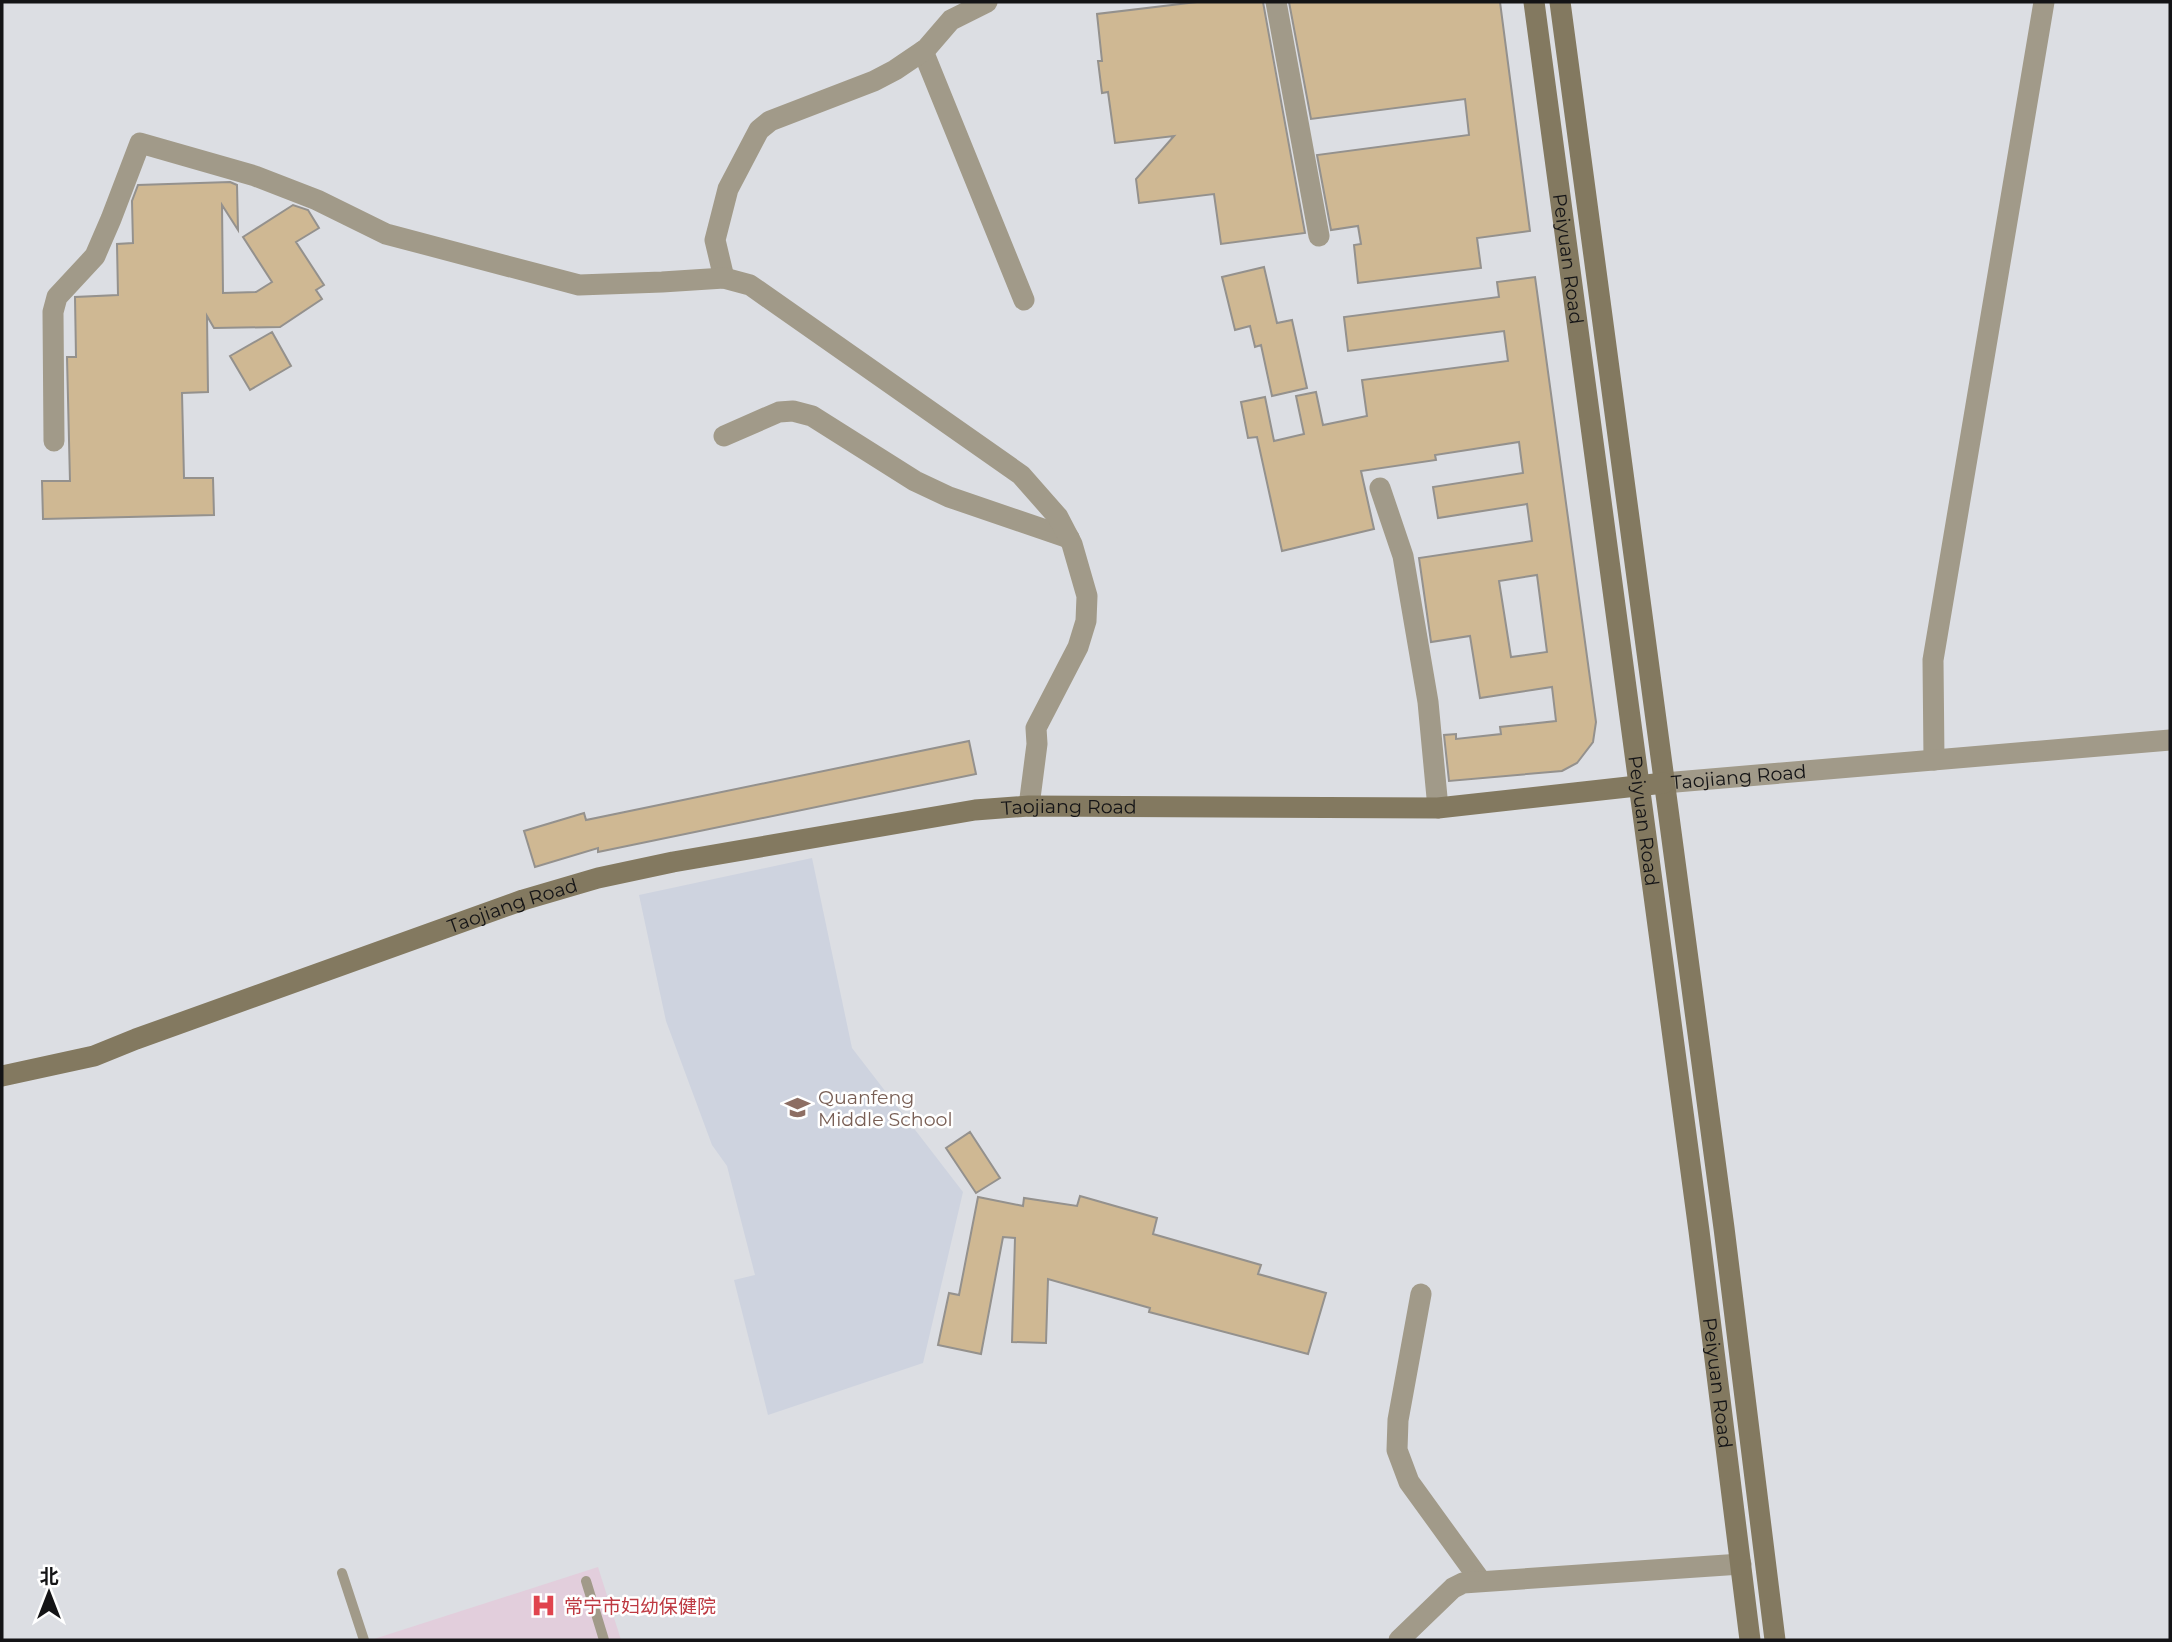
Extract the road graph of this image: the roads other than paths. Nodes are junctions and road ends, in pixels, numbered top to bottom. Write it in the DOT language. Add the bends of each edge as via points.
graph roads {
  1 [pos="987,2"];
  2 [pos="1276,2"];
  3 [pos="1534,2"];
  4 [pos="1560,2"];
  5 [pos="2044,2"];
  6 [pos="923,51"];
  7 [pos="1320,236"];
  8 [pos="724,278"];
  9 [pos="1024,300"];
  10 [pos="723,436"];
  11 [pos="54,442"];
  12 [pos="1380,488"];
  13 [pos="1069,538"];
  14 [pos="2170,740"];
  15 [pos="1934,760"];
  16 [pos="1664,783"];
  17 [pos="1639,786"];
  18 [pos="1029,806"];
  19 [pos="1438,808"];
  20 [pos="2,1076"];
  21 [pos="1421,1294"];
  22 [pos="1741,1564"];
  23 [pos="342,1573"];
  24 [pos="1480,1580"];
  25 [pos="586,1581"];
  26 [pos="364,1640"];
  27 [pos="604,1640"];
  28 [pos="1399,1640"];
  29 [pos="1750,1640"];
  30 [pos="1775,1640"];
  1 -- 6 [label="street" via="951,20"];
  2 -- 7 [label="street"];
  3 -- 17 [label="main road, Peiyuan Road"];
  4 -- 16 [label="main road, Peiyuan Road"];
  5 -- 15 [label="street" via="1943,593 1934,660"];
  6 -- 8 [label="street" via="874,81 770,121 759,130 728,189 715,240"];
  6 -- 9 [label="street"];
  8 -- 11 [label="street" via="579,285 386,234 255,176 140,143 95,256 57,297 53,312"];
  8 -- 13 [label="street" via="750,285 1021,475 1058,517"];
  10 -- 13 [label="street" via="779,412 812,416 915,481"];
  12 -- 19 [label="street" via="1403,556 1428,702"];
  13 -- 18 [label="street" via="1087,596 1086,621 1078,647 1037,728"];
  14 -- 15 [label="street, Taojiang Road"];
  15 -- 16 [label="street, Taojiang Road"];
  16 -- 17 [label="main road, Taojiang Road"];
  16 -- 30 [label="main road, Peiyuan Road"];
  17 -- 19 [label="main road, Taojiang Road"];
  17 -- 22 [label="main road, Peiyuan Road"];
  18 -- 19 [label="main road, Taojiang Road"];
  18 -- 20 [label="main road, Taojiang Road" via="961,813 598,878 510,904 94,1056"];
  21 -- 24 [label="street" via="1398,1420 1397,1450 1409,1482"];
  22 -- 24 [label="street"];
  22 -- 29 [label="main road, Peiyuan Road"];
  23 -- 26 [label="lane"];
  24 -- 28 [label="street" via="1453,1588"];
  25 -- 27 [label="lane"];
}
